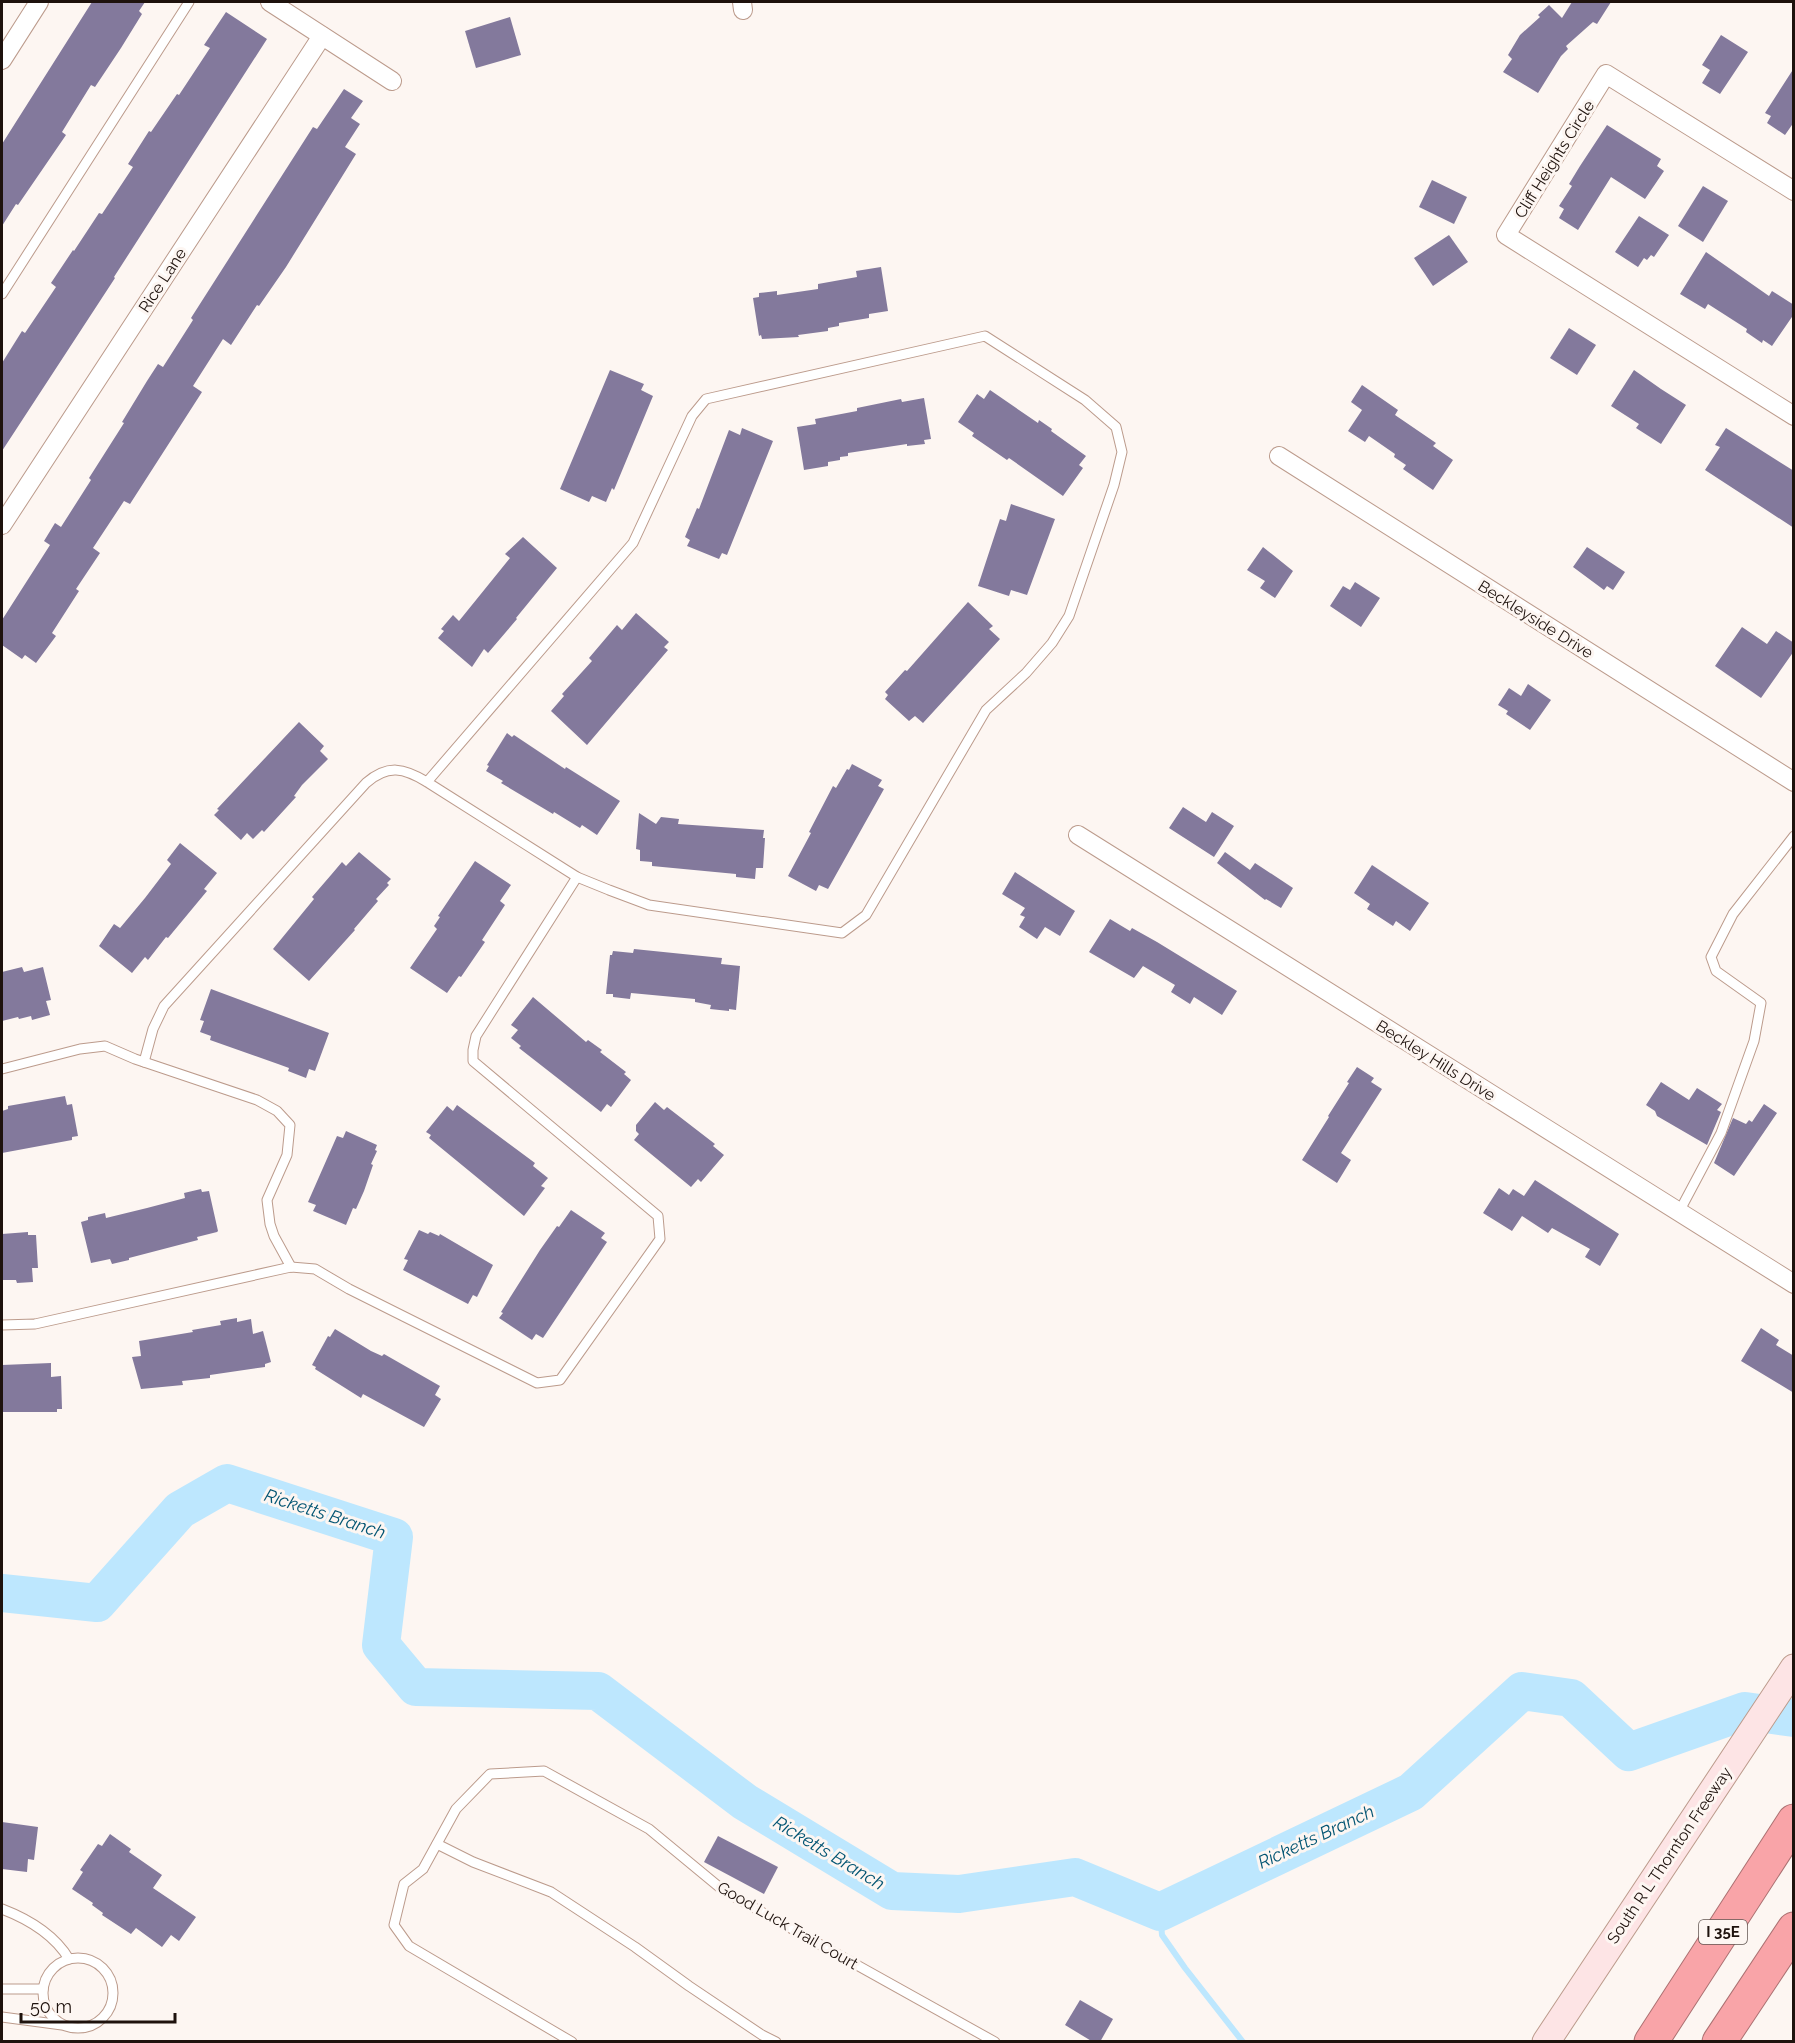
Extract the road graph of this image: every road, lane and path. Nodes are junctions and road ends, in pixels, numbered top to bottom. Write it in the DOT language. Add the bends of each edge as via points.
graph roads {
  1 [pos="39,2"];
  2 [pos="189,2"];
  3 [pos="270,2"];
  4 [pos="322,36"];
  5 [pos="2,60"];
  6 [pos="392,81"];
  7 [pos="1794,192"];
  8 [pos="2,294"];
  9 [pos="1794,416"];
  10 [pos="1279,456"];
  11 [pos="2,525"];
  12 [pos="427,782"];
  13 [pos="1794,782"];
  14 [pos="1078,835"];
  15 [pos="1794,836"];
  16 [pos="578,878"];
  17 [pos="144,1062"];
  18 [pos="2,1069"];
  19 [pos="1679,1212"];
  20 [pos="291,1267"];
  21 [pos="1794,1284"];
  22 [pos="2,1325"];
  23 [pos="1794,1668"];
  24 [pos="1794,1821"];
  25 [pos="437,1844"];
  26 [pos="2,1909"];
  27 [pos="1794,1929"];
  28 [pos="69,1959"];
  29 [pos="2,1989"];
  30 [pos="43,1989"];
  31 [pos="1755,1989"];
  32 [pos="2,2017"];
  33 [pos="65,2026"];
  34 [pos="572,2042"];
  35 [pos="776,2042"];
  36 [pos="995,2042"];
  37 [pos="1546,2042"];
  38 [pos="1651,2042"];
  39 [pos="1719,2042"];
  40 [pos="1735,2042"];
  1 -- 5 [label="street"];
  2 -- 8 [label="lane"];
  3 -- 4 [label="street"];
  4 -- 6 [label="street"];
  4 -- 11 [label="street, Rice Lane"];
  7 -- 9 [label="street, Cliff Heights Circle" via="1606,74 1506,235"];
  10 -- 13 [label="street, Beckleyside Drive"];
  12 -- 16 [label="lane"];
  12 -- 16 [label="lane" via="633,543 692,416 706,399 985,336 1085,400 1116,427 1122,452 1114,485 1070,616 1026,673 986,710 867,915 842,933 649,905"];
  12 -- 17 [label="lane" via="400,769 384,770 366,783 165,1006 153,1029"];
  14 -- 19 [label="street, Beckley Hills Drive"];
  15 -- 19 [label="lane" via="1733,914 1711,957 1716,971 1761,1003 1755,1041 1721,1133"];
  16 -- 20 [label="lane" via="476,1036 473,1050 473,1061 658,1216 660,1239 560,1380 537,1383 315,1269"];
  17 -- 18 [label="lane" via="105,1046"];
  17 -- 20 [label="lane" via="257,1100 277,1111 290,1125 287,1155 267,1200 274,1236"];
  19 -- 21 [label="street, Beckley Hills Drive"];
  20 -- 22 [label="lane" via="35,1324"];
  23 -- 37 [label="main road, South R L Thornton Freeway"];
  24 -- 38 [label="highway, I 35E"];
  25 -- 34 [label="lane, Good Luck Trail Court" via="423,1869 404,1884 393,1925 409,1946"];
  25 -- 35 [label="lane" via="551,1892"];
  25 -- 36 [label="lane, Good Luck Trail Court" via="456,1809 490,1774 544,1772 649,1829 724,1891"];
  26 -- 28 [label="lane" via="25,1918 51,1937"];
  27 -- 31 [label="highway"];
  28 -- 30 [label="lane" via="54,1967"];
  28 -- 33 [label="lane" via="93,1961 110,1977 113,1989 108,2012 100,2020 89,2026"];
  29 -- 30 [label="lane"];
  30 -- 33 [label="lane" via="48,2011"];
  31 -- 39 [label="highway"];
  31 -- 40 [label="highway"];
  32 -- 33 [label="lane"];
}
